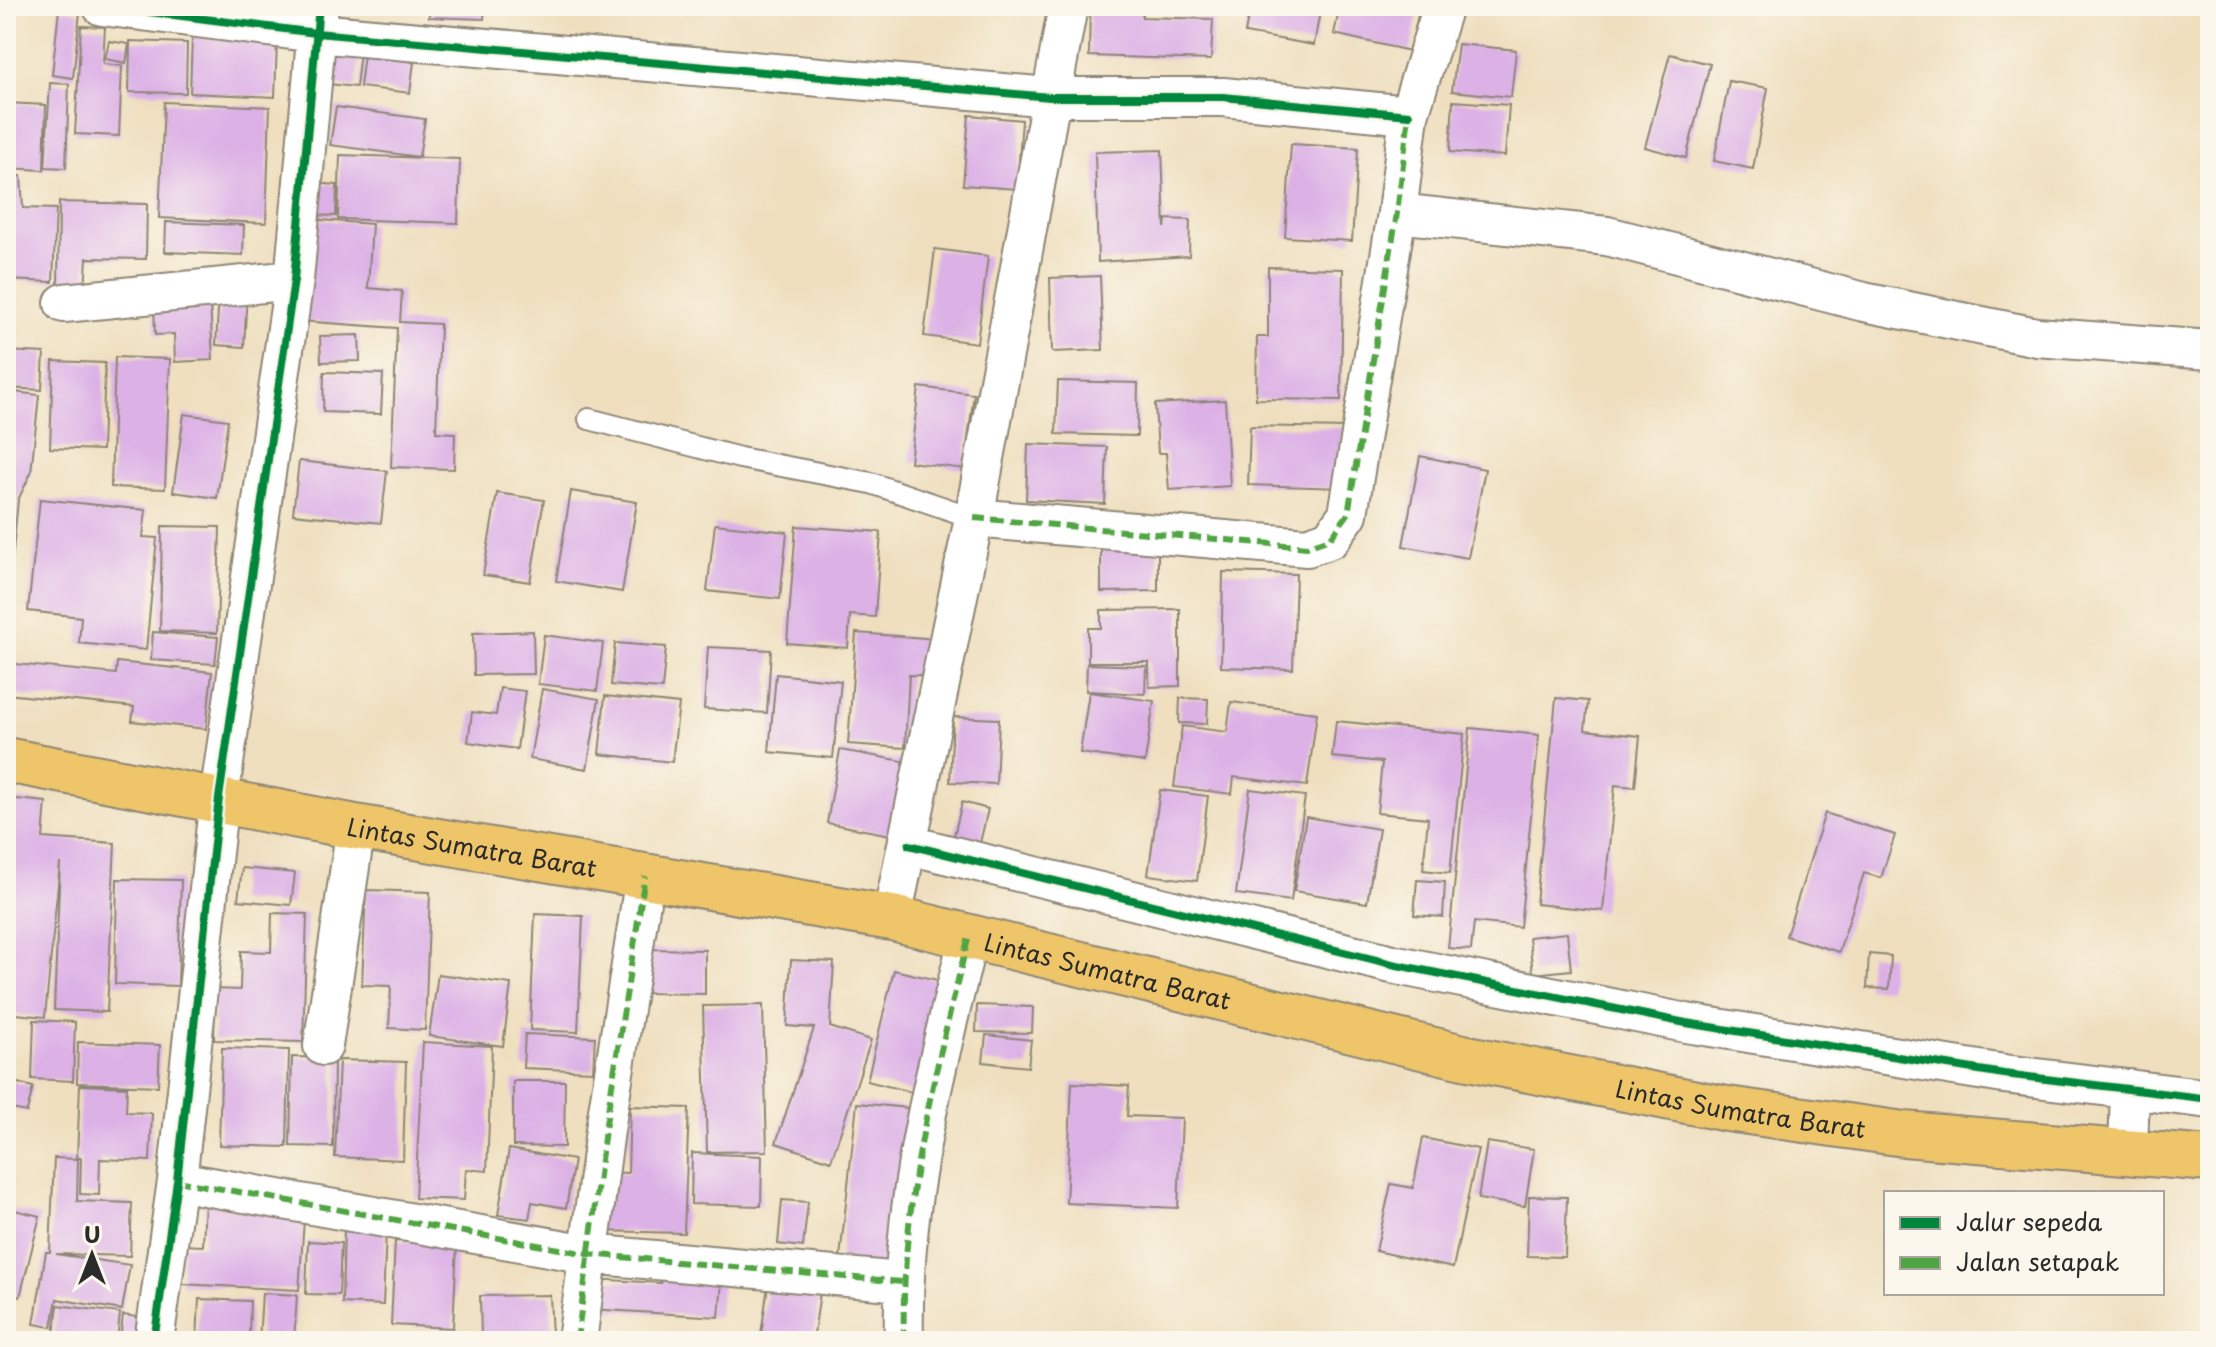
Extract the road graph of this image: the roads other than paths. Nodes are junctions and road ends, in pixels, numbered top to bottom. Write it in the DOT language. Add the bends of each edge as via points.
graph roads {
  1 [pos="102,6"];
  2 [pos="1068,6"];
  3 [pos="1443,6"];
  4 [pos="318,19"];
  5 [pos="1050,97"];
  6 [pos="1409,115"];
  7 [pos="1397,213"];
  8 [pos="294,280"];
  9 [pos="64,303"];
  10 [pos="2210,350"];
  11 [pos="589,419"];
  12 [pos="974,518"];
  13 [pos="6,760"];
  14 [pos="219,798"];
  15 [pos="356,827"];
  16 [pos="909,845"];
  17 [pos="645,876"];
  18 [pos="892,918"];
  19 [pos="969,935"];
  20 [pos="323,1046"];
  21 [pos="2130,1089"];
  22 [pos="2210,1099"];
  23 [pos="2128,1151"];
  24 [pos="2210,1159"];
  25 [pos="177,1181"];
  26 [pos="588,1254"];
  27 [pos="902,1282"];
  28 [pos="154,1341"];
  29 [pos="577,1341"];
  30 [pos="904,1341"];
  1 -- 4 [label="street"];
  2 -- 5 [label="street"];
  3 -- 6 [label="street"];
  4 -- 5 [label="street"];
  4 -- 8 [label="street"];
  5 -- 6 [label="street" via="1223,97"];
  5 -- 12 [label="street"];
  6 -- 7 [label="street"];
  7 -- 10 [label="street" via="1607,236 1864,302 2037,337"];
  7 -- 12 [label="street" via="1348,514 1330,539 1307,547"];
  8 -- 9 [label="street"];
  8 -- 14 [label="street"];
  11 -- 12 [label="lane" via="740,458 871,483"];
  12 -- 16 [label="street"];
  13 -- 14 [label="highway, Lintas Sumatra Barat"];
  14 -- 15 [label="highway, Lintas Sumatra Barat"];
  14 -- 25 [label="street"];
  15 -- 17 [label="highway, Lintas Sumatra Barat"];
  15 -- 20 [label="street"];
  16 -- 18 [label="street"];
  16 -- 21 [label="street" via="1392,964 1640,1014 2004,1074"];
  17 -- 18 [label="highway, Lintas Sumatra Barat"];
  17 -- 26 [label="street"];
  18 -- 19 [label="highway, Lintas Sumatra Barat"];
  19 -- 23 [label="highway, Lintas Sumatra Barat" via="1463,1057 1727,1109 1904,1134"];
  19 -- 27 [label="street" via="917,1155"];
  21 -- 22 [label="street"];
  21 -- 23 [label="street"];
  23 -- 24 [label="highway, Lintas Sumatra Barat"];
  25 -- 26 [label="street"];
  25 -- 28 [label="street"];
  26 -- 27 [label="street"];
  26 -- 29 [label="street"];
  27 -- 30 [label="street"];
}
